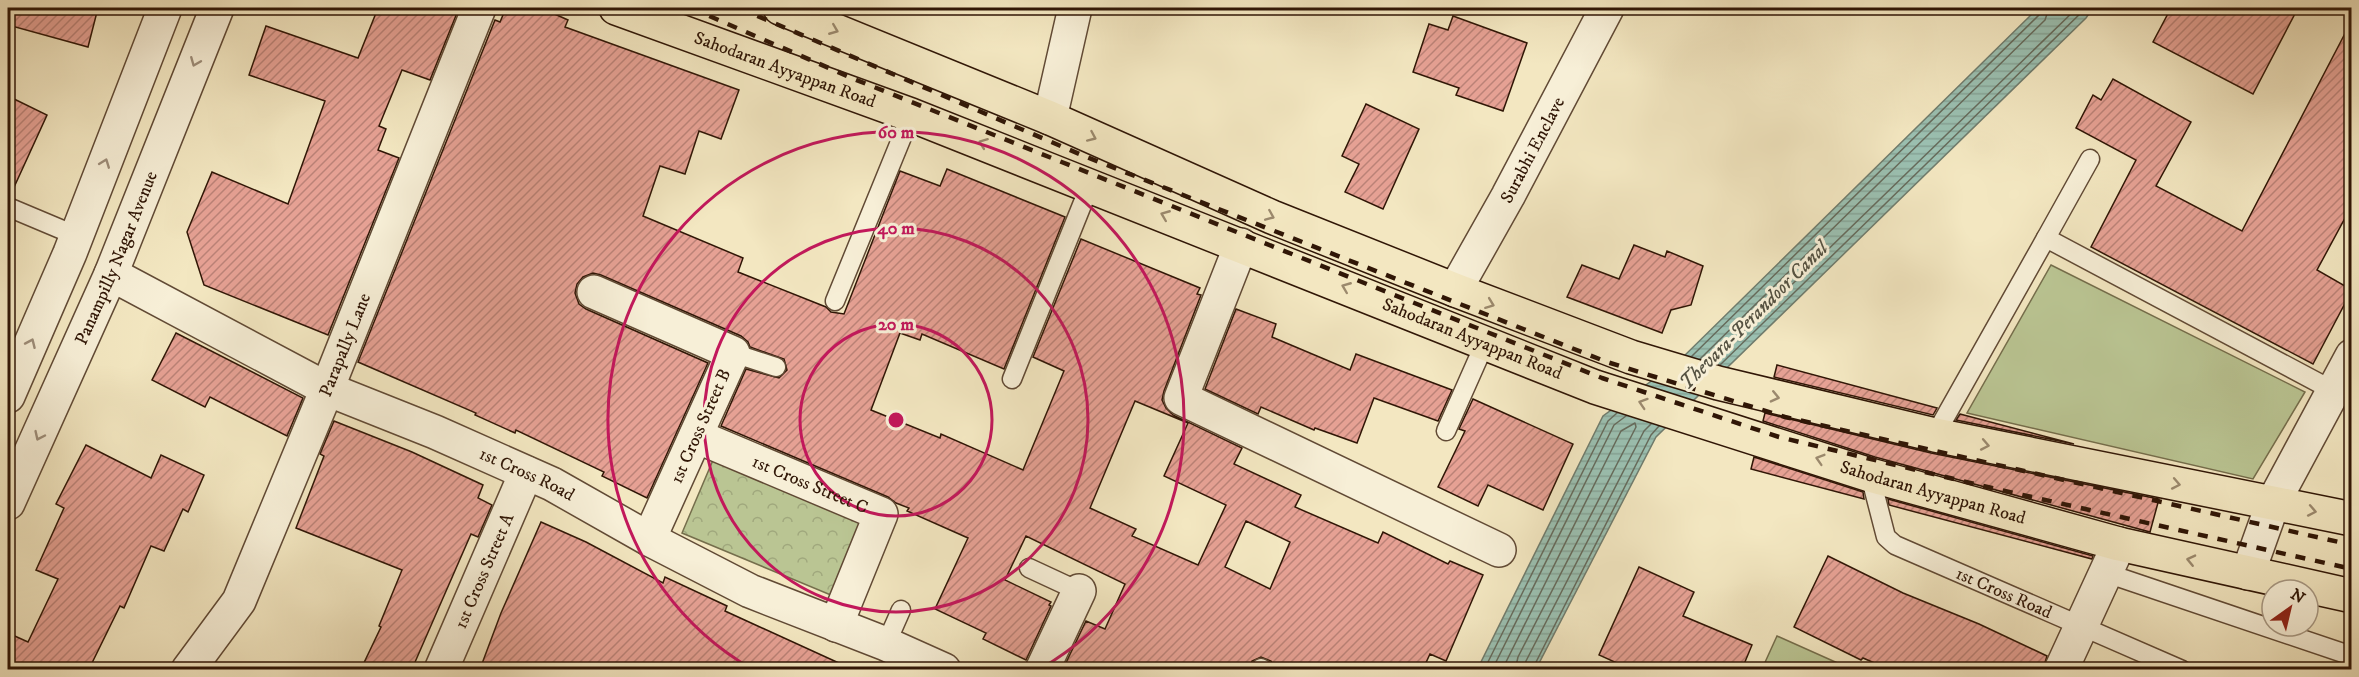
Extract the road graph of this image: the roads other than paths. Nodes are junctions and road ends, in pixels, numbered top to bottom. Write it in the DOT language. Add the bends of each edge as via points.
graph roads {
  1 [pos="165,8"];
  2 [pos="217,8"];
  3 [pos="480,8"];
  4 [pos="616,8"];
  5 [pos="780,8"];
  6 [pos="1075,8"];
  7 [pos="1607,8"];
  8 [pos="682,20"];
  9 [pos="911,116"];
  10 [pos="1050,118"];
  11 [pos="2090,159"];
  12 [pos="1090,185"];
  13 [pos="10,214"];
  14 [pos="2046,238"];
  15 [pos="74,245"];
  16 [pos="1241,245"];
  17 [pos="111,274"];
  18 [pos="1455,290"];
  19 [pos="594,292"];
  20 [pos="835,301"];
  21 [pos="1485,343"];
  22 [pos="733,353"];
  23 [pos="2352,356"];
  24 [pos="776,367"];
  25 [pos="1012,379"];
  26 [pos="10,385"];
  27 [pos="327,389"];
  28 [pos="2332,390"];
  29 [pos="56,400"];
  30 [pos="1446,431"];
  31 [pos="1935,435"];
  32 [pos="696,436"];
  33 [pos="526,473"];
  34 [pos="1870,475"];
  35 [pos="8,502"];
  36 [pos="2273,503"];
  37 [pos="2352,519"];
  38 [pos="649,540"];
  39 [pos="1499,550"];
  40 [pos="2113,558"];
  41 [pos="1029,568"];
  42 [pos="2248,573"];
  43 [pos="1086,594"];
  44 [pos="2352,596"];
  45 [pos="901,610"];
  46 [pos="836,624"];
  47 [pos="2081,626"];
  48 [pos="886,644"];
  49 [pos="2352,656"];
  50 [pos="188,669"];
  51 [pos="441,669"];
  52 [pos="944,669"];
  53 [pos="1042,669"];
  54 [pos="2061,669"];
  55 [pos="2182,669"];
  15 -- 1 [label="street, one-way"];
  2 -- 17 [label="street, Panampilly Nagar Avenue, one-way"];
  3 -- 27 [label="street, Parapally Lane"];
  4 -- 8 [label="main road, Sahodaran Ayyappan Road"];
  5 -- 10 [label="main road, Sahodaran Ayyappan Road, one-way"];
  6 -- 10 [label="street"];
  7 -- 18 [label="street, Surabhi Enclave"];
  8 -- 9 [label="main road, Sahodaran Ayyappan Road"];
  12 -- 9 [label="main road, Sahodaran Ayyappan Road, one-way"];
  9 -- 20 [label="lane"];
  10 -- 18 [label="main road, Sahodaran Ayyappan Road, one-way" via="1272,217"];
  11 -- 14 [label="lane"];
  16 -- 12 [label="main road, Sahodaran Ayyappan Road, one-way"];
  12 -- 25 [label="lane"];
  13 -- 15 [label="lane"];
  14 -- 28 [label="lane"];
  14 -- 31 [label="lane"];
  15 -- 17 [label="street, 1st Cross Road"];
  26 -- 15 [label="street, one-way"];
  21 -- 16 [label="main road, Sahodaran Ayyappan Road, one-way"];
  16 -- 39 [label="street" via="1181,398"];
  17 -- 27 [label="street, 1st Cross Road"];
  17 -- 29 [label="street, Panampilly Nagar Avenue"];
  18 -- 31 [label="main road, Sahodaran Ayyappan Road, one-way" via="1631,357 1718,383"];
  19 -- 22 [label="street, 1st Cross Street B"];
  21 -- 30 [label="lane"];
  34 -- 21 [label="main road, Sahodaran Ayyappan Road, one-way" via="1595,387"];
  22 -- 24 [label="lane"];
  22 -- 32 [label="street, 1st Cross Street B"];
  23 -- 28 [label="street"];
  26 -- 29 [label="street"];
  27 -- 33 [label="street, 1st Cross Road"];
  27 -- 50 [label="street, Parapally Lane" via="239,601"];
  28 -- 36 [label="street"];
  29 -- 35 [label="street, Panampilly Nagar Avenue, one-way"];
  31 -- 36 [label="main road, Sahodaran Ayyappan Road, one-way"];
  32 -- 38 [label="street, 1st Cross Street B"];
  32 -- 46 [label="street, 1st Cross Street C" via="889,517"];
  33 -- 38 [label="street, 1st Cross Road"];
  33 -- 51 [label="street, 1st Cross Street A"];
  34 -- 40 [label="main road, Sahodaran Ayyappan Road"];
  34 -- 47 [label="lane, 1st Cross Road" via="1888,540"];
  36 -- 37 [label="main road, Sahodaran Ayyappan Road, one-way"];
  36 -- 42 [label="street"];
  38 -- 46 [label="street, 1st Cross Road" via="750,591"];
  42 -- 40 [label="main road, Sahodaran Ayyappan Road, one-way"];
  40 -- 47 [label="street"];
  40 -- 49 [label="lane"];
  41 -- 43 [label="lane"];
  42 -- 44 [label="main road, Sahodaran Ayyappan Road"];
  43 -- 53 [label="street"];
  45 -- 48 [label="lane"];
  46 -- 48 [label="street, 1st Cross Road"];
  47 -- 54 [label="street"];
  47 -- 55 [label="lane, 1st Cross Road"];
  48 -- 52 [label="street, 1st Cross Road"];
}
